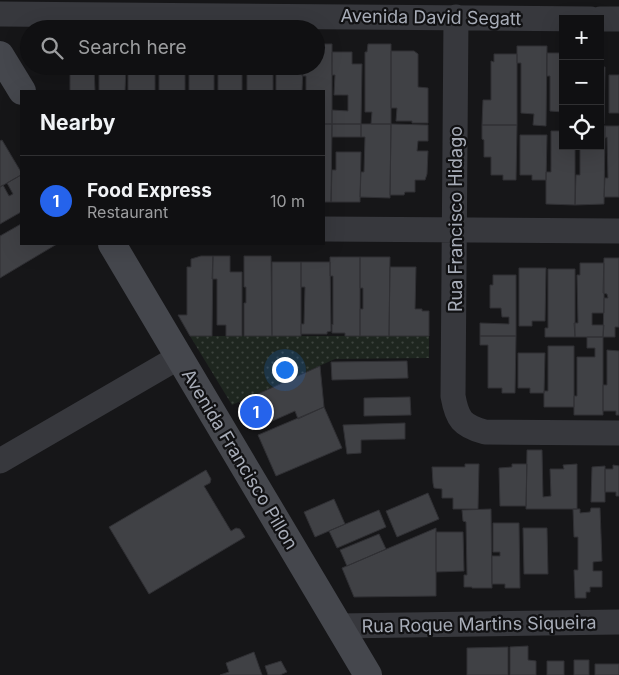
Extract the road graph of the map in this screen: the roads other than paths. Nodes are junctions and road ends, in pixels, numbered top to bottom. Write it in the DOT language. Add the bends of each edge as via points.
graph roads {
  1 [pos="128,7"];
  2 [pos="312,8"];
  3 [pos="0,14"];
  4 [pos="456,17"];
  5 [pos="559,19"];
  6 [pos="604,19"];
  7 [pos="619,19"];
  8 [pos="0,55"];
  9 [pos="21,90"];
  10 [pos="325,230"];
  11 [pos="455,230"];
  12 [pos="619,231"];
  13 [pos="113,245"];
  14 [pos="179,357"];
  15 [pos="619,433"];
  16 [pos="0,461"];
  17 [pos="619,622"];
  18 [pos="339,626"];
  19 [pos="368,675"];
  1 -- 2 [label="street, Avenida David Segatt"];
  1 -- 3 [label="street, Avenida David Segatt"];
  2 -- 4 [label="street, Avenida David Segatt"];
  4 -- 5 [label="street, Avenida David Segatt"];
  4 -- 11 [label="street, Rua Francisco Hidago"];
  6 -- 7 [label="street"];
  8 -- 9 [label="main road"];
  10 -- 11 [label="street"];
  11 -- 12 [label="street"];
  11 -- 15 [label="street, Rua Francisco Hidago" via="454,396 455,409 461,419 470,428 485,432"];
  13 -- 14 [label="main road, Avenida Francisco Pillon"];
  14 -- 16 [label="street"];
  14 -- 18 [label="main road, Avenida Francisco Pillon"];
  17 -- 18 [label="street, Rua Roque Martins Siqueira"];
  18 -- 19 [label="main road, Avenida Francisco Pillon"];
}
